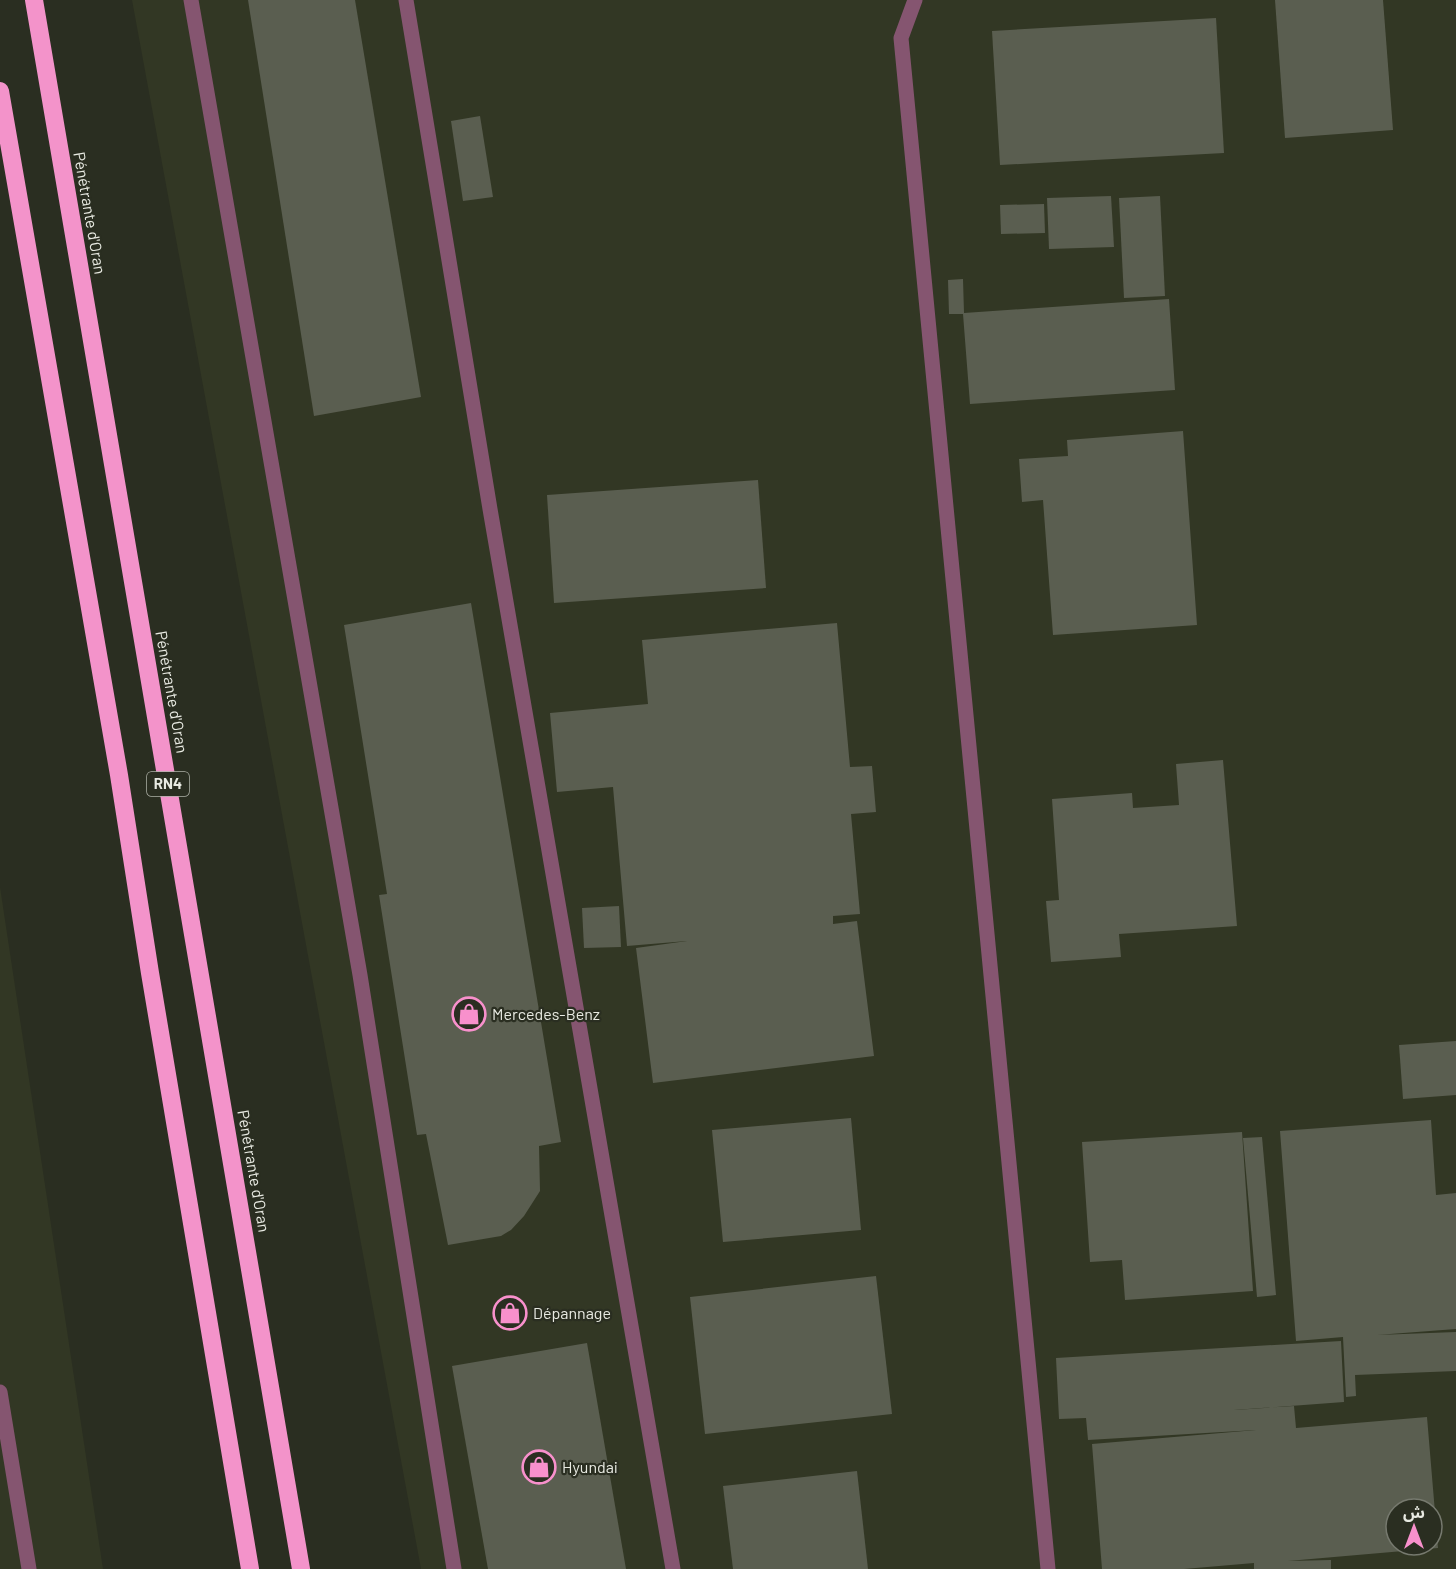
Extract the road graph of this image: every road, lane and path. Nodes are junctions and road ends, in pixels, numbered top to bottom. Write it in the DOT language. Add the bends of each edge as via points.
graph roads {
  1 [pos="34,0"];
  2 [pos="191,0"];
  3 [pos="406,0"];
  4 [pos="915,0"];
  5 [pos="0,91"];
  6 [pos="0,1392"];
  7 [pos="29,1569"];
  8 [pos="250,1569"];
  9 [pos="301,1569"];
  10 [pos="454,1569"];
  11 [pos="673,1569"];
  12 [pos="1048,1569"];
  1 -- 9 [label="highway, Pénétrante d'Oran / RN4"];
  2 -- 10 [label="street" via="358,964"];
  3 -- 11 [label="street"];
  4 -- 12 [label="street" via="901,38"];
  5 -- 8 [label="highway, RN4" via="114,740"];
  6 -- 7 [label="street"];
}
